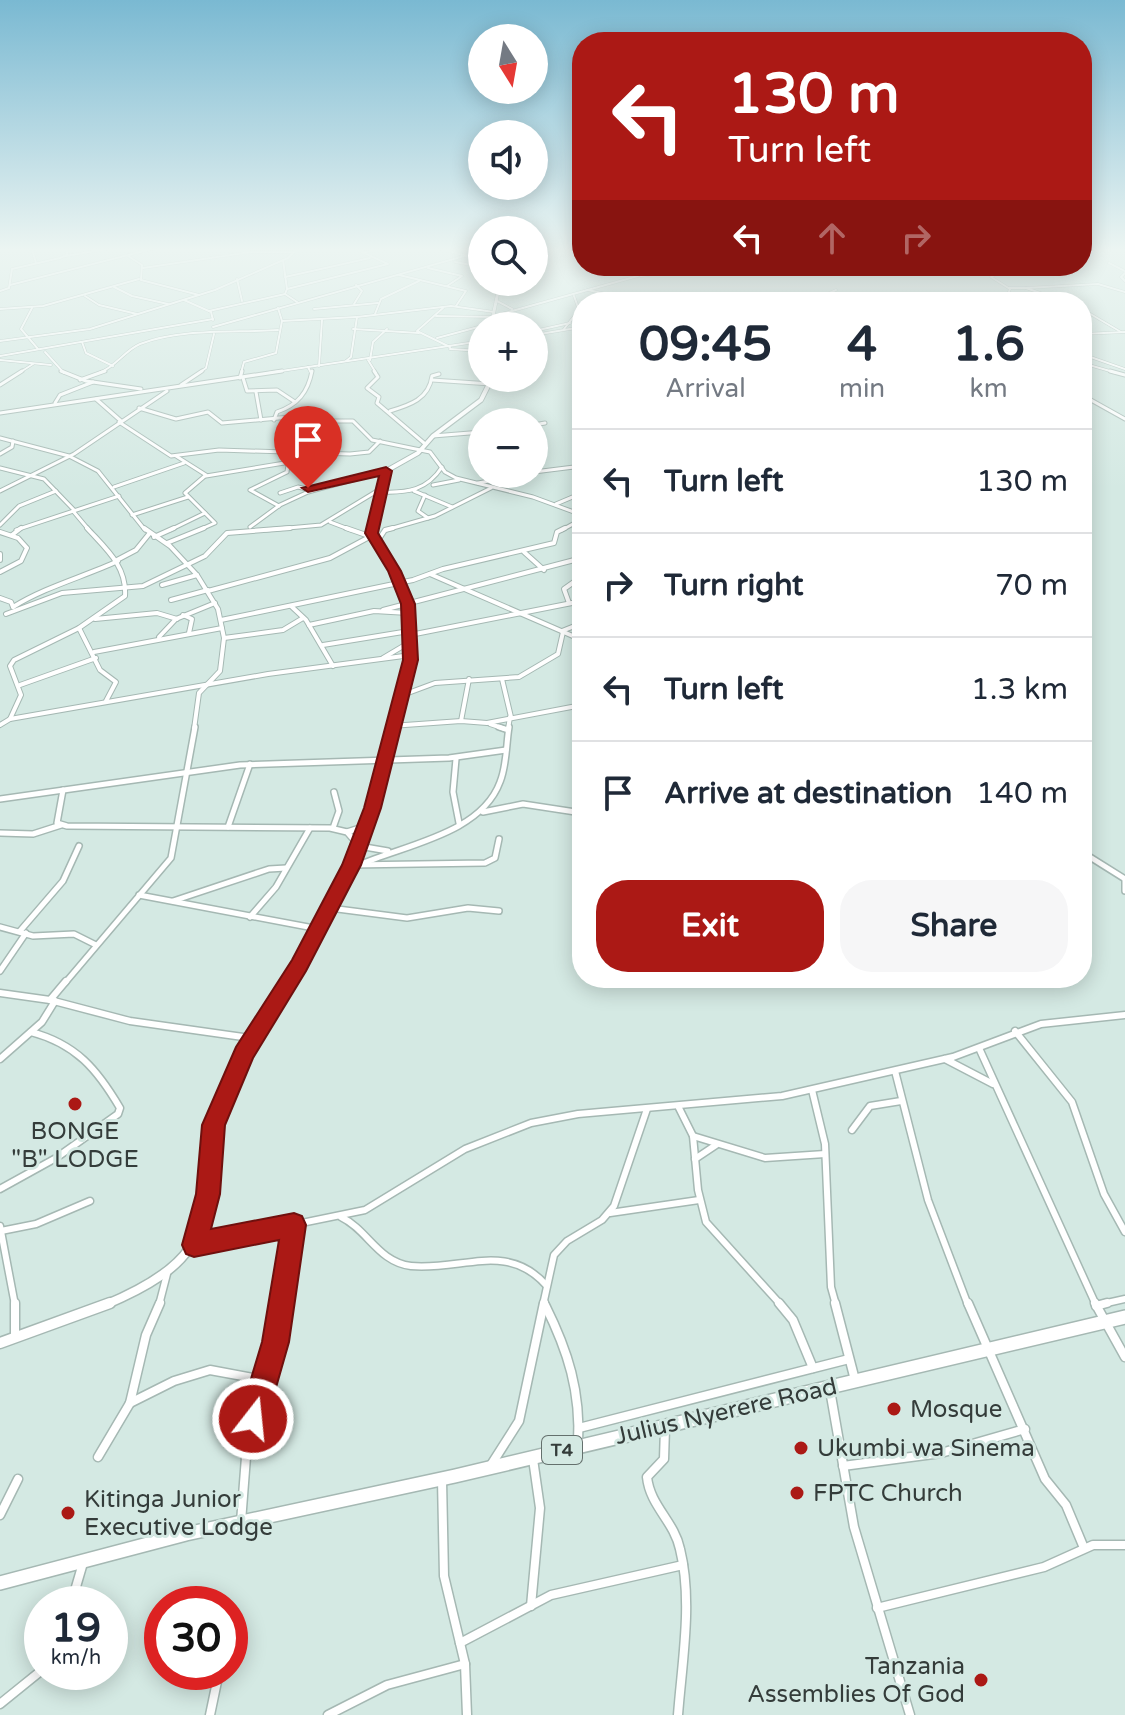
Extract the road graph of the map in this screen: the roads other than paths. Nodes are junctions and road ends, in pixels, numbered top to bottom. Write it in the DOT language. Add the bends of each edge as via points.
graph roads {
  1 [pos="22,329"];
  2 [pos="90,329"];
  3 [pos="144,329"];
  4 [pos="214,329"];
  5 [pos="321,329"];
  6 [pos="355,329"];
  7 [pos="387,329"];
  8 [pos="398,329"];
  9 [pos="421,329"];
  10 [pos="563,329"];
  11 [pos="571,329"];
  12 [pos="278,330"];
  13 [pos="468,330"];
  14 [pos="560,331"];
  15 [pos="418,332"];
  16 [pos="548,332"];
  17 [pos="1123,332"];
  18 [pos="1092,334"];
  19 [pos="215,335"];
  20 [pos="26,337"];
  21 [pos="435,339"];
  22 [pos="0,341"];
  23 [pos="82,342"];
  24 [pos="69,345"];
  25 [pos="468,347"];
  26 [pos="468,347"];
  27 [pos="448,348"];
  28 [pos="39,350"];
  29 [pos="45,352"];
  30 [pos="351,357"];
  31 [pos="0,358"];
  32 [pos="1092,358"];
  33 [pos="369,360"];
  34 [pos="343,362"];
  35 [pos="33,364"];
  36 [pos="51,365"];
  37 [pos="1092,365"];
  38 [pos="113,366"];
  39 [pos="319,366"];
  40 [pos="308,367"];
  41 [pos="1125,369"];
  42 [pos="439,374"];
  43 [pos="1125,375"];
  44 [pos="243,378"];
  45 [pos="80,380"];
  46 [pos="432,380"];
  47 [pos="468,381"];
  48 [pos="94,382"];
  49 [pos="0,385"];
  50 [pos="174,388"];
  51 [pos="137,391"];
  52 [pos="162,391"];
  53 [pos="256,392"];
  54 [pos="485,392"];
  55 [pos="96,399"];
  56 [pos="1092,401"];
  57 [pos="295,402"];
  58 [pos="49,406"];
  59 [pos="139,408"];
  60 [pos="389,411"];
  61 [pos="0,413"];
  62 [pos="1125,419"];
  63 [pos="261,420"];
  64 [pos="274,420"];
  65 [pos="120,422"];
  66 [pos="468,433"];
  67 [pos="433,436"];
  68 [pos="0,438"];
  69 [pos="13,441"];
  70 [pos="380,441"];
  71 [pos="423,446"];
  72 [pos="0,454"];
  73 [pos="334,455"];
  74 [pos="69,456"];
  75 [pos="176,456"];
  76 [pos="184,463"];
  77 [pos="288,465"];
  78 [pos="442,467"];
  79 [pos="572,467"];
  80 [pos="0,468"];
  81 [pos="548,470"];
  82 [pos="386,471"];
  83 [pos="34,474"];
  84 [pos="206,476"];
  85 [pos="459,480"];
  86 [pos="468,483"];
  87 [pos="428,486"];
  88 [pos="114,487"];
  89 [pos="492,488"];
  90 [pos="312,490"];
  91 [pos="382,490"];
  92 [pos="0,491"];
  93 [pos="56,491"];
  94 [pos="414,491"];
  95 [pos="280,493"];
  96 [pos="425,495"];
  97 [pos="119,496"];
  98 [pos="188,497"];
  99 [pos="572,497"];
  100 [pos="555,505"];
  101 [pos="279,506"];
  102 [pos="453,507"];
  103 [pos="74,511"];
  104 [pos="206,513"];
  105 [pos="572,513"];
  106 [pos="132,515"];
  107 [pos="428,518"];
  108 [pos="330,521"];
  109 [pos="572,523"];
  110 [pos="0,525"];
  111 [pos="17,529"];
  112 [pos="245,529"];
  113 [pos="2,532"];
  114 [pos="12,535"];
  115 [pos="152,535"];
  116 [pos="373,538"];
  117 [pos="167,543"];
  118 [pos="524,552"];
  119 [pos="117,560"];
  120 [pos="572,562"];
  121 [pos="188,565"];
  122 [pos="0,570"];
  123 [pos="544,570"];
  124 [pos="430,574"];
  125 [pos="197,575"];
  126 [pos="400,582"];
  127 [pos="162,585"];
  128 [pos="572,585"];
  129 [pos="208,590"];
  130 [pos="467,590"];
  131 [pos="126,591"];
  132 [pos="564,597"];
  133 [pos="0,598"];
  134 [pos="171,600"];
  135 [pos="18,603"];
  136 [pos="215,603"];
  137 [pos="569,603"];
  138 [pos="572,603"];
  139 [pos="12,604"];
  140 [pos="408,604"];
  141 [pos="558,605"];
  142 [pos="291,606"];
  143 [pos="26,607"];
  144 [pos="383,610"];
  145 [pos="409,613"];
  146 [pos="6,614"];
  147 [pos="183,615"];
  148 [pos="525,615"];
  149 [pos="0,617"];
  150 [pos="303,618"];
  151 [pos="93,619"];
  152 [pos="177,619"];
  153 [pos="221,620"];
  154 [pos="309,625"];
  155 [pos="572,625"];
  156 [pos="79,628"];
  157 [pos="222,628"];
  158 [pos="189,633"];
  159 [pos="562,633"];
  160 [pos="409,634"];
  161 [pos="572,636"];
  162 [pos="159,638"];
  163 [pos="224,638"];
  164 [pos="323,645"];
  165 [pos="95,655"];
  166 [pos="411,655"];
  167 [pos="382,659"];
  168 [pos="10,666"];
  169 [pos="333,666"];
  170 [pos="2,669"];
  171 [pos="469,679"];
  172 [pos="502,679"];
  173 [pos="205,684"];
  174 [pos="20,685"];
  175 [pos="400,696"];
  176 [pos="106,701"];
  177 [pos="572,707"];
  178 [pos="510,717"];
  179 [pos="10,719"];
  180 [pos="461,721"];
  181 [pos="487,723"];
  182 [pos="0,725"];
  183 [pos="391,726"];
  184 [pos="508,730"];
  185 [pos="506,750"];
  186 [pos="383,759"];
  187 [pos="456,759"];
  188 [pos="250,764"];
  189 [pos="189,771"];
  190 [pos="63,790"];
  191 [pos="334,792"];
  192 [pos="0,799"];
  193 [pos="572,811"];
  194 [pos="478,813"];
  195 [pos="459,823"];
  196 [pos="61,825"];
  197 [pos="367,825"];
  198 [pos="178,827"];
  199 [pos="228,827"];
  200 [pos="310,827"];
  201 [pos="333,828"];
  202 [pos="347,832"];
  203 [pos="0,833"];
  204 [pos="499,839"];
  205 [pos="79,846"];
  206 [pos="359,846"];
  207 [pos="388,851"];
  208 [pos="1092,858"];
  209 [pos="355,865"];
  210 [pos="286,868"];
  211 [pos="1125,879"];
  212 [pos="1125,891"];
  213 [pos="139,895"];
  214 [pos="171,901"];
  215 [pos="330,908"];
  216 [pos="499,911"];
  217 [pos="250,917"];
  218 [pos="0,927"];
  219 [pos="319,929"];
  220 [pos="23,932"];
  221 [pos="96,945"];
  222 [pos="0,971"];
  223 [pos="0,993"];
  224 [pos="53,1000"];
  225 [pos="1125,1015"];
  226 [pos="1015,1031"];
  227 [pos="31,1032"];
  228 [pos="255,1038"];
  229 [pos="979,1048"];
  230 [pos="0,1059"];
  231 [pos="945,1059"];
  232 [pos="895,1071"];
  233 [pos="994,1084"];
  234 [pos="812,1090"];
  235 [pos="901,1101"];
  236 [pos="679,1107"];
  237 [pos="647,1109"];
  238 [pos="852,1130"];
  239 [pos="693,1136"];
  240 [pos="716,1145"];
  241 [pos="825,1154"];
  242 [pos="694,1159"];
  243 [pos="0,1189"];
  244 [pos="699,1200"];
  245 [pos="90,1201"];
  246 [pos="609,1213"];
  247 [pos="339,1216"];
  248 [pos="294,1225"];
  249 [pos="1,1228"];
  250 [pos="16,1229"];
  251 [pos="1125,1232"];
  252 [pos="5,1243"];
  253 [pos="194,1245"];
  254 [pos="167,1274"];
  255 [pos="547,1285"];
  256 [pos="1125,1299"];
  257 [pos="544,1304"];
  258 [pos="1096,1306"];
  259 [pos="1125,1317"];
  260 [pos="1105,1322"];
  261 [pos="15,1338"];
  262 [pos="0,1343"];
  263 [pos="986,1350"];
  264 [pos="1125,1357"];
  265 [pos="849,1359"];
  266 [pos="813,1368"];
  267 [pos="264,1380"];
  268 [pos="855,1381"];
  269 [pos="829,1386"];
  270 [pos="130,1403"];
  271 [pos="665,1427"];
  272 [pos="579,1428"];
  273 [pos="1025,1429"];
  274 [pos="578,1447"];
  275 [pos="98,1457"];
  276 [pos="533,1458"];
  277 [pos="843,1466"];
  278 [pos="487,1469"];
  279 [pos="18,1479"];
  280 [pos="442,1479"];
  281 [pos="0,1515"];
  282 [pos="241,1523"];
  283 [pos="1125,1545"];
  284 [pos="1084,1548"];
  285 [pos="84,1559"];
  286 [pos="683,1565"];
  287 [pos="0,1583"];
  288 [pos="76,1586"];
  289 [pos="531,1606"];
  290 [pos="877,1608"];
  291 [pos="460,1643"];
  292 [pos="465,1664"];
  293 [pos="24,1685"];
  294 [pos="215,1690"];
  295 [pos="0,1704"];
  296 [pos="210,1715"];
  297 [pos="328,1715"];
  298 [pos="467,1715"];
  299 [pos="678,1715"];
  300 [pos="910,1715"];
  1 -- 20 [label="street"];
  2 -- 20 [label="street"];
  3 -- 23 [label="street"];
  4 -- 19 [label="street"];
  5 -- 39 [label="street"];
  6 -- 30 [label="street"];
  7 -- 33 [label="street" via="373,342"];
  8 -- 15 [label="street"];
  9 -- 15 [label="street"];
  10 -- 14 [label="street"];
  11 -- 14 [label="street"];
  12 -- 19 [label="street"];
  12 -- 44 [label="street" via="276,353 244,362"];
  13 -- 21 [label="street"];
  14 -- 16 [label="street"];
  15 -- 21 [label="street"];
  17 -- 18 [label="street"];
  19 -- 38 [label="street" via="168,336 138,345"];
  19 -- 50 [label="street" via="206,368"];
  20 -- 22 [label="street"];
  20 -- 28 [label="street"];
  21 -- 27 [label="street"];
  23 -- 24 [label="street"];
  23 -- 38 [label="street" via="86,353"];
  24 -- 28 [label="street"];
  24 -- 29 [label="street"];
  25 -- 27 [label="street"];
  26 -- 27 [label="street"];
  27 -- 33 [label="street"];
  28 -- 31 [label="street"];
  29 -- 31 [label="street"];
  29 -- 36 [label="street"];
  30 -- 33 [label="street"];
  30 -- 34 [label="street"];
  31 -- 35 [label="street"];
  32 -- 41 [label="street"];
  33 -- 34 [label="street"];
  33 -- 60 [label="street" via="378,377 368,389"];
  34 -- 39 [label="street"];
  35 -- 36 [label="street"];
  35 -- 49 [label="street"];
  36 -- 45 [label="street"];
  37 -- 43 [label="street"];
  38 -- 45 [label="street"];
  39 -- 40 [label="street"];
  40 -- 44 [label="street"];
  40 -- 57 [label="street" via="309,386"];
  42 -- 46 [label="street"];
  44 -- 50 [label="street"];
  44 -- 53 [label="street" via="246,391"];
  45 -- 48 [label="street"];
  46 -- 47 [label="street"];
  46 -- 60 [label="street" via="418,400"];
  48 -- 51 [label="street"];
  48 -- 58 [label="street" via="60,395"];
  50 -- 52 [label="street"];
  51 -- 52 [label="street"];
  51 -- 55 [label="street"];
  52 -- 59 [label="street"];
  53 -- 57 [label="street" via="279,390"];
  53 -- 63 [label="street"];
  54 -- 67 [label="street"];
  55 -- 58 [label="street"];
  55 -- 65 [label="street"];
  56 -- 62 [label="street"];
  57 -- 64 [label="street" via="277,412"];
  58 -- 61 [label="street"];
  59 -- 63 [label="street" via="176,419 205,412 222,423"];
  59 -- 65 [label="street"];
  60 -- 71 [label="street"];
  63 -- 64 [label="street"];
  64 -- 70 [label="street" via="312,415 322,421 347,420"];
  65 -- 74 [label="street"];
  65 -- 75 [label="street"];
  66 -- 67 [label="street"];
  67 -- 71 [label="street"];
  68 -- 69 [label="street"];
  69 -- 72 [label="street"];
  69 -- 74 [label="street"];
  70 -- 71 [label="street"];
  70 -- 73 [label="street" via="367,453"];
  71 -- 78 [label="street"];
  71 -- 82 [label="street"];
  73 -- 75 [label="street" via="219,450"];
  73 -- 77 [label="street"];
  74 -- 83 [label="street"];
  74 -- 88 [label="street" via="98,471"];
  75 -- 76 [label="street"];
  76 -- 84 [label="street"];
  76 -- 88 [label="street"];
  77 -- 84 [label="street"];
  77 -- 101 [label="street" via="287,472 250,490"];
  78 -- 85 [label="street"];
  78 -- 87 [label="street"];
  79 -- 81 [label="street"];
  80 -- 83 [label="street"];
  82 -- 90 [label="street"];
  82 -- 91 [label="street"];
  83 -- 92 [label="street"];
  83 -- 93 [label="street"];
  84 -- 98 [label="street" via="185,491"];
  85 -- 86 [label="street"];
  85 -- 87 [label="street"];
  87 -- 94 [label="street"];
  88 -- 97 [label="street"];
  89 -- 100 [label="street"];
  89 -- 102 [label="street"];
  90 -- 95 [label="street" via="298,487"];
  90 -- 101 [label="street"];
  91 -- 94 [label="street"];
  91 -- 108 [label="street"];
  91 -- 116 [label="street"];
  93 -- 103 [label="street"];
  93 -- 110 [label="street" via="13,508"];
  94 -- 96 [label="street"];
  96 -- 102 [label="street"];
  96 -- 107 [label="street" via="418,511"];
  97 -- 103 [label="street"];
  97 -- 106 [label="street"];
  98 -- 104 [label="street"];
  98 -- 106 [label="street"];
  99 -- 100 [label="street"];
  100 -- 105 [label="street"];
  101 -- 112 [label="street" via="271,517"];
  102 -- 107 [label="street"];
  103 -- 111 [label="street"];
  103 -- 119 [label="street"];
  104 -- 115 [label="street"];
  104 -- 117 [label="street" via="214,521 212,527"];
  106 -- 115 [label="street"];
  107 -- 116 [label="street"];
  108 -- 112 [label="street" via="311,527"];
  108 -- 116 [label="street"];
  109 -- 118 [label="street" via="557,532 554,543"];
  111 -- 113 [label="street"];
  111 -- 114 [label="street"];
  112 -- 121 [label="street" via="222,535 205,556"];
  113 -- 114 [label="street"];
  114 -- 122 [label="street" via="26,545 26,553 17,565"];
  115 -- 117 [label="street"];
  115 -- 119 [label="street"];
  116 -- 126 [label="street"];
  116 -- 129 [label="street" via="320,562"];
  117 -- 121 [label="street"];
  118 -- 123 [label="street"];
  118 -- 124 [label="street"];
  119 -- 131 [label="street"];
  119 -- 135 [label="street"];
  120 -- 123 [label="street"];
  121 -- 125 [label="street"];
  121 -- 131 [label="street"];
  123 -- 130 [label="street"];
  124 -- 126 [label="street"];
  124 -- 130 [label="street"];
  125 -- 127 [label="street"];
  125 -- 129 [label="street"];
  126 -- 140 [label="street"];
  126 -- 142 [label="street"];
  128 -- 132 [label="street" via="566,586"];
  129 -- 134 [label="street"];
  129 -- 136 [label="street"];
  130 -- 140 [label="street"];
  130 -- 148 [label="street"];
  131 -- 143 [label="street" via="62,593"];
  131 -- 151 [label="street" via="121,602"];
  132 -- 137 [label="street"];
  132 -- 141 [label="street"];
  133 -- 139 [label="street"];
  135 -- 139 [label="street"];
  135 -- 143 [label="street"];
  136 -- 147 [label="street"];
  136 -- 153 [label="street"];
  137 -- 138 [label="street"];
  137 -- 141 [label="street"];
  139 -- 146 [label="street"];
  140 -- 144 [label="street"];
  140 -- 145 [label="street"];
  141 -- 148 [label="street"];
  142 -- 150 [label="street"];
  142 -- 153 [label="street"];
  143 -- 146 [label="street"];
  144 -- 145 [label="street"];
  144 -- 154 [label="street"];
  145 -- 160 [label="street"];
  146 -- 149 [label="street"];
  147 -- 152 [label="street"];
  147 -- 158 [label="street" via="192,619"];
  148 -- 159 [label="street"];
  148 -- 160 [label="street"];
  150 -- 154 [label="street"];
  150 -- 163 [label="street" via="283,630"];
  151 -- 152 [label="street" via="157,613"];
  151 -- 156 [label="street"];
  152 -- 162 [label="street"];
  153 -- 157 [label="street"];
  154 -- 164 [label="street"];
  155 -- 159 [label="street"];
  156 -- 165 [label="street"];
  156 -- 168 [label="street" via="21,655"];
  157 -- 158 [label="street"];
  157 -- 163 [label="street"];
  158 -- 162 [label="street"];
  159 -- 161 [label="street"];
  159 -- 172 [label="street" via="560,650 548,663"];
  160 -- 164 [label="street"];
  160 -- 166 [label="street"];
  160 -- 167 [label="street"];
  162 -- 165 [label="street"];
  163 -- 173 [label="street" via="223,665"];
  164 -- 169 [label="street"];
  165 -- 174 [label="street"];
  165 -- 176 [label="street" via="100,670 116,682"];
  166 -- 167 [label="street"];
  166 -- 175 [label="street"];
  167 -- 169 [label="street"];
  168 -- 170 [label="street"];
  168 -- 174 [label="street"];
  169 -- 173 [label="street"];
  171 -- 172 [label="street"];
  171 -- 175 [label="street" via="435,683"];
  171 -- 180 [label="street"];
  172 -- 178 [label="street"];
  173 -- 176 [label="street"];
  173 -- 189 [label="street" via="199,693"];
  174 -- 179 [label="street"];
  175 -- 183 [label="street"];
  176 -- 179 [label="street"];
  177 -- 178 [label="street"];
  178 -- 181 [label="street"];
  178 -- 184 [label="street"];
  179 -- 182 [label="street"];
  180 -- 181 [label="street"];
  180 -- 183 [label="street"];
  181 -- 184 [label="street"];
  183 -- 186 [label="street"];
  184 -- 185 [label="street"];
  185 -- 187 [label="street"];
  185 -- 194 [label="street" via="501,783"];
  186 -- 187 [label="street"];
  186 -- 188 [label="street"];
  186 -- 197 [label="street"];
  187 -- 195 [label="street" via="453,792"];
  188 -- 189 [label="street"];
  188 -- 199 [label="street"];
  189 -- 190 [label="street"];
  189 -- 198 [label="street"];
  190 -- 192 [label="street"];
  190 -- 196 [label="street" via="57,823"];
  191 -- 201 [label="street" via="339,811"];
  193 -- 194 [label="street" via="523,804"];
  194 -- 195 [label="street"];
  195 -- 207 [label="street"];
  196 -- 198 [label="street"];
  196 -- 203 [label="street" via="42,832"];
  197 -- 202 [label="street"];
  197 -- 206 [label="street"];
  198 -- 199 [label="street"];
  198 -- 213 [label="street" via="171,858"];
  199 -- 200 [label="street"];
  200 -- 201 [label="street"];
  200 -- 210 [label="street"];
  201 -- 202 [label="street"];
  202 -- 206 [label="street"];
  204 -- 209 [label="street" via="495,858 485,863"];
  205 -- 220 [label="street" via="63,881"];
  206 -- 207 [label="street"];
  206 -- 209 [label="street"];
  207 -- 209 [label="street"];
  208 -- 211 [label="street"];
  209 -- 215 [label="street"];
  210 -- 214 [label="street"];
  210 -- 217 [label="street"];
  211 -- 212 [label="street"];
  213 -- 214 [label="street"];
  213 -- 221 [label="street"];
  214 -- 217 [label="street"];
  215 -- 216 [label="street" via="407,918 468,908"];
  215 -- 219 [label="street"];
  217 -- 219 [label="street"];
  218 -- 220 [label="street"];
  219 -- 228 [label="street"];
  220 -- 221 [label="street" via="74,934"];
  220 -- 222 [label="street"];
  221 -- 224 [label="street"];
  223 -- 224 [label="street"];
  224 -- 227 [label="street"];
  224 -- 228 [label="street" via="130,1021"];
  225 -- 226 [label="street"];
  226 -- 229 [label="street"];
  226 -- 251 [label="street" via="1072,1102 1104,1194"];
  227 -- 230 [label="street"];
  227 -- 243 [label="street" via="76,1048 108,1084 120,1108 56,1158"];
  228 -- 253 [label="street" via="213,1125 208,1194"];
  229 -- 231 [label="street"];
  229 -- 233 [label="street"];
  231 -- 232 [label="street"];
  231 -- 233 [label="street"];
  232 -- 234 [label="street"];
  232 -- 235 [label="street"];
  233 -- 258 [label="street"];
  234 -- 236 [label="street"];
  234 -- 241 [label="street"];
  235 -- 238 [label="street" via="869,1104"];
  235 -- 263 [label="street" via="928,1200"];
  236 -- 237 [label="street"];
  236 -- 239 [label="street"];
  237 -- 246 [label="street"];
  237 -- 247 [label="street" via="553,1118 494,1135 391,1197"];
  239 -- 240 [label="street"];
  239 -- 242 [label="street"];
  240 -- 241 [label="street" via="765,1158"];
  240 -- 242 [label="street"];
  241 -- 265 [label="street" via="831,1287"];
  242 -- 244 [label="street"];
  244 -- 246 [label="street"];
  244 -- 266 [label="street" via="711,1230 743,1259 793,1320"];
  245 -- 250 [label="street"];
  246 -- 255 [label="street" via="560,1245"];
  247 -- 248 [label="street"];
  247 -- 255 [label="street" via="350,1220 393,1262 412,1266 509,1260 532,1269"];
  248 -- 253 [label="street"];
  248 -- 267 [label="street"];
  249 -- 250 [label="street"];
  249 -- 252 [label="street"];
  250 -- 252 [label="street"];
  252 -- 261 [label="street" via="15,1292"];
  253 -- 254 [label="street"];
  254 -- 261 [label="street"];
  254 -- 270 [label="street"];
  255 -- 257 [label="street"];
  256 -- 258 [label="street"];
  257 -- 272 [label="street" via="578,1384"];
  257 -- 278 [label="street" via="519,1421"];
  258 -- 260 [label="street"];
  259 -- 260 [label="highway, Julius Nyerere Road / T4"];
  260 -- 263 [label="highway, Julius Nyerere Road / T4"];
  260 -- 264 [label="street"];
  261 -- 262 [label="street"];
  263 -- 268 [label="highway, Julius Nyerere Road / T4"];
  263 -- 273 [label="street"];
  265 -- 266 [label="street"];
  265 -- 268 [label="street"];
  266 -- 272 [label="street"];
  267 -- 270 [label="street" via="203,1372"];
  267 -- 282 [label="street" via="246,1457"];
  268 -- 269 [label="highway, Julius Nyerere Road / T4"];
  269 -- 271 [label="highway, Julius Nyerere Road / T4"];
  269 -- 277 [label="street"];
  270 -- 275 [label="street"];
  271 -- 274 [label="highway, Julius Nyerere Road / T4"];
  271 -- 286 [label="street" via="664,1459 647,1477 648,1497 670,1523"];
  272 -- 274 [label="street"];
  273 -- 277 [label="street" via="941,1453"];
  273 -- 284 [label="street" via="1045,1479 1066,1505"];
  274 -- 276 [label="highway, Julius Nyerere Road / T4"];
  276 -- 278 [label="highway, Julius Nyerere Road / T4"];
  276 -- 289 [label="street" via="540,1508"];
  277 -- 290 [label="street"];
  278 -- 280 [label="highway, Julius Nyerere Road / T4"];
  279 -- 281 [label="street"];
  280 -- 282 [label="highway, Julius Nyerere Road / T4"];
  280 -- 291 [label="street" via="444,1576"];
  282 -- 285 [label="highway, Julius Nyerere Road / T4"];
  283 -- 284 [label="street"];
  284 -- 290 [label="street" via="1044,1567"];
  285 -- 287 [label="highway, Julius Nyerere Road / T4"];
  285 -- 288 [label="street"];
  286 -- 289 [label="street" via="551,1595"];
  286 -- 299 [label="street"];
  289 -- 291 [label="street"];
  290 -- 300 [label="street"];
  291 -- 292 [label="street"];
  292 -- 297 [label="street" via="387,1685"];
  292 -- 298 [label="street"];
  293 -- 295 [label="street"];
  294 -- 296 [label="street"];
}
